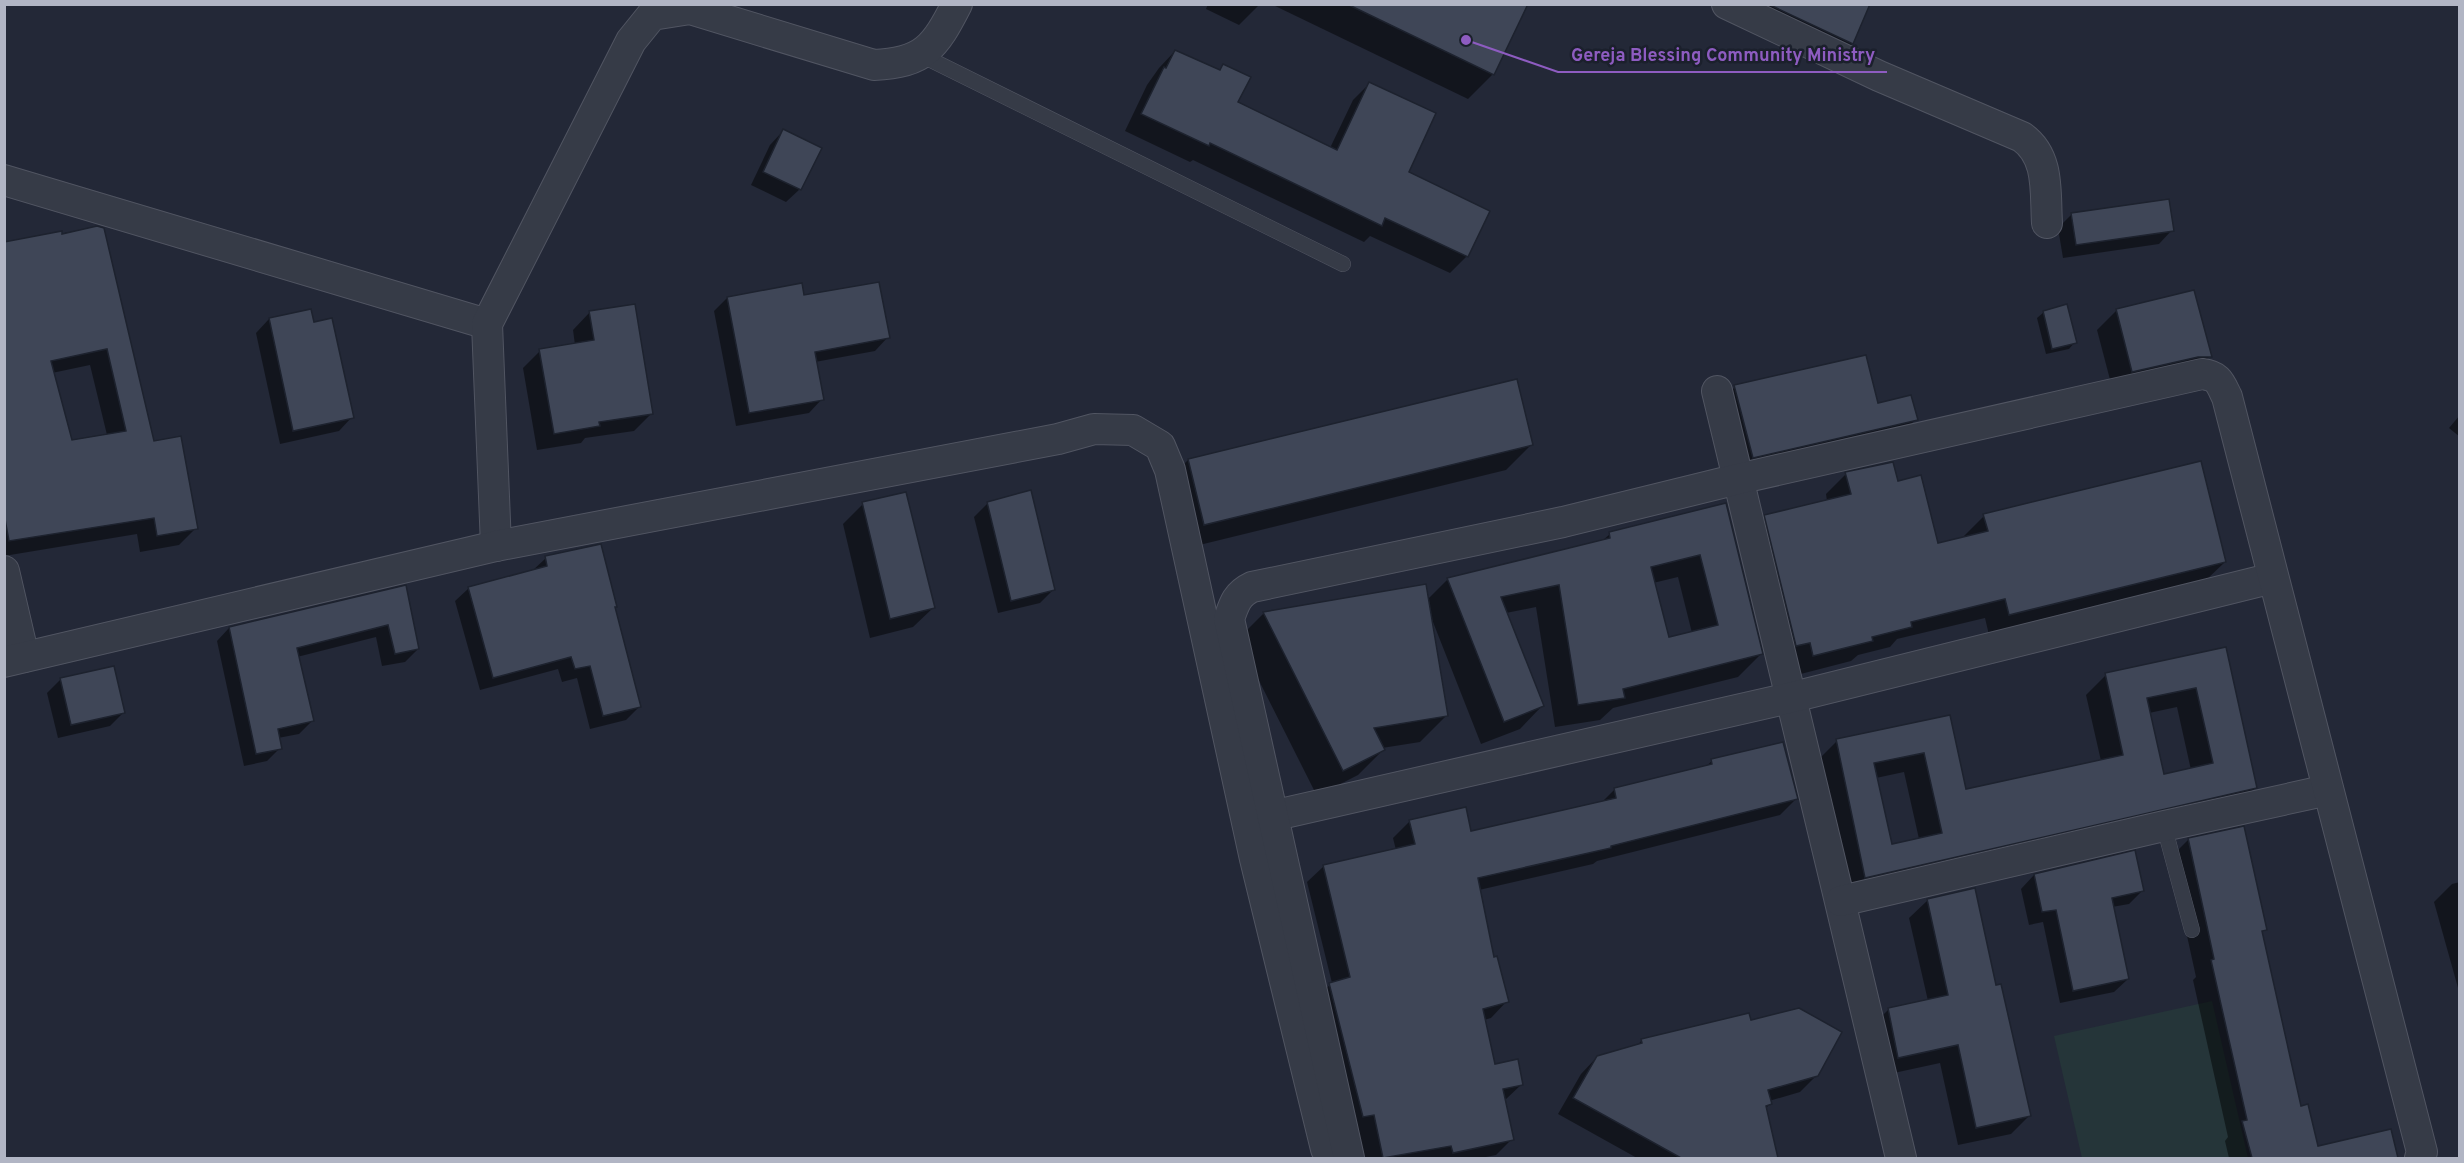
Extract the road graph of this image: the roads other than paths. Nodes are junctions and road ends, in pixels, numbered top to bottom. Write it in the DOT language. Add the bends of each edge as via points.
graph roads {
  1 [pos="957,4"];
  2 [pos="1727,4"];
  3 [pos="921,55"];
  4 [pos="4,180"];
  5 [pos="2047,223"];
  6 [pos="1343,264"];
  7 [pos="487,324"];
  8 [pos="1716,391"];
  9 [pos="1738,479"];
  10 [pos="496,546"];
  11 [pos="4,571"];
  12 [pos="2273,578"];
  13 [pos="14,660"];
  14 [pos="1789,698"];
  15 [pos="2328,790"];
  16 [pos="1272,816"];
  17 [pos="2164,826"];
  18 [pos="1841,902"];
  19 [pos="2192,930"];
  20 [pos="1328,1158"];
  21 [pos="1349,1158"];
  22 [pos="1901,1158"];
  23 [pos="2420,1158"];
  1 -- 3 [label="street" via="942,33"];
  2 -- 5 [label="street" via="1879,76 2022,137 2041,158"];
  3 -- 6 [label="lane"];
  3 -- 7 [label="street" via="899,64 874,65 690,9 652,15 631,41"];
  4 -- 7 [label="street"];
  7 -- 10 [label="street"];
  8 -- 9 [label="street"];
  9 -- 12 [label="street" via="2202,374 2212,375 2227,397"];
  9 -- 14 [label="street"];
  9 -- 16 [label="street" via="1563,522 1252,586 1244,591 1234,602 1229,619"];
  10 -- 13 [label="street"];
  10 -- 20 [label="street" via="1094,429 1133,430 1160,446 1170,470 1255,859"];
  11 -- 13 [label="street"];
  12 -- 14 [label="street"];
  12 -- 15 [label="street"];
  14 -- 16 [label="street"];
  14 -- 18 [label="street"];
  15 -- 17 [label="street"];
  15 -- 23 [label="street" via="2422,1152"];
  16 -- 21 [label="street"];
  17 -- 18 [label="street"];
  17 -- 19 [label="lane"];
  18 -- 22 [label="street"];
}
